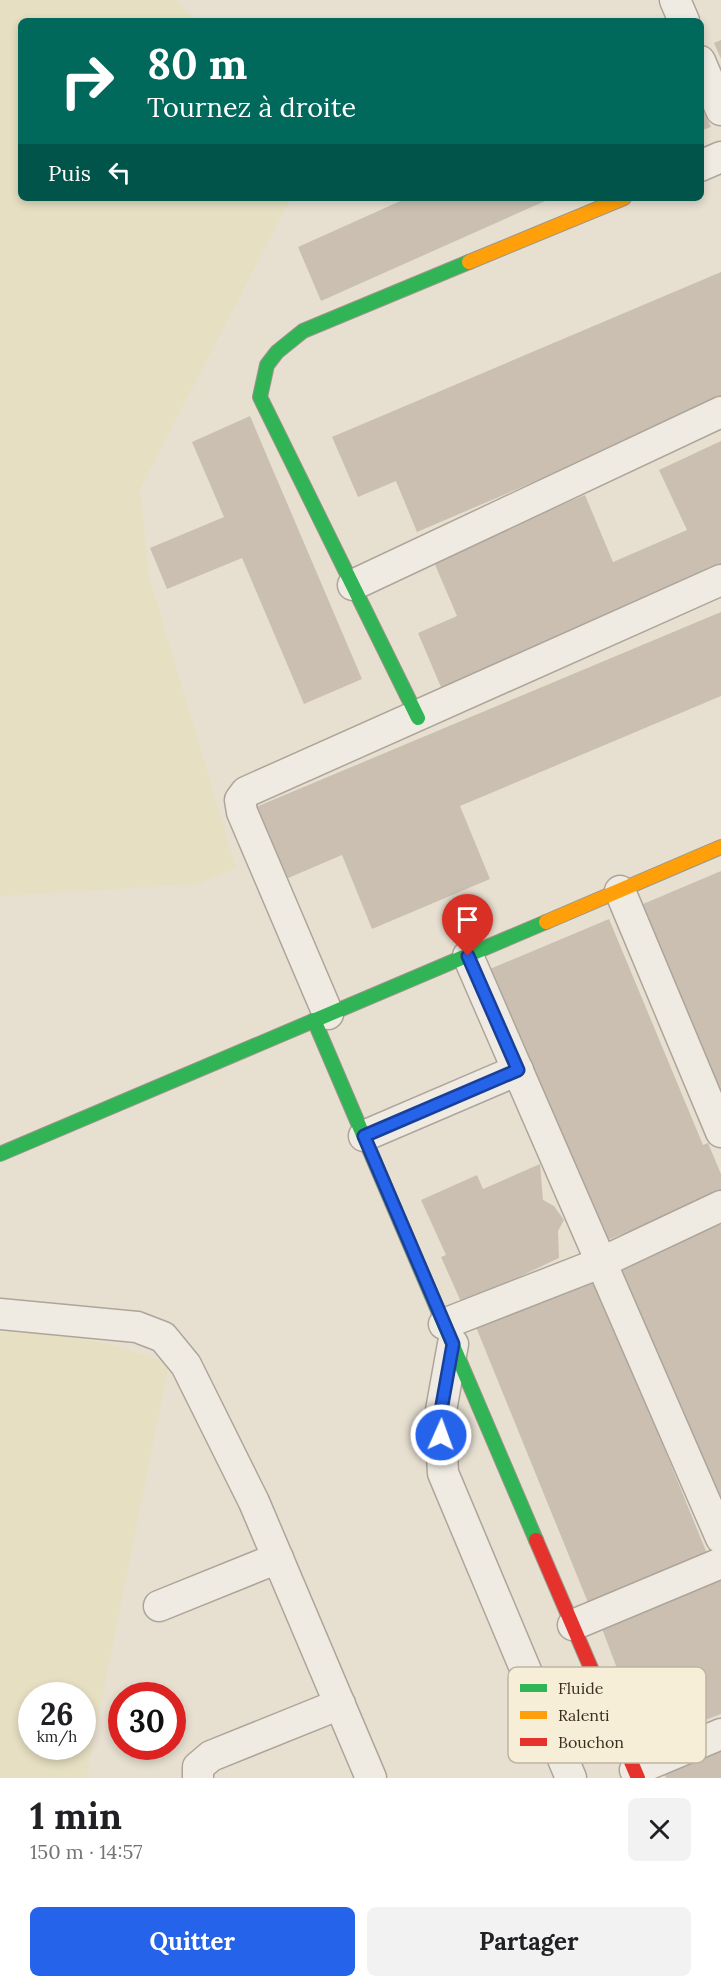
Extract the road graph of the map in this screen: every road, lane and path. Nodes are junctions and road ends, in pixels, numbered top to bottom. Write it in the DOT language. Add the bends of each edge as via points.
graph roads {
  1 [pos="675,0"];
  2 [pos="683,18"];
  3 [pos="704,70"];
  4 [pos="721,110"];
  5 [pos="721,158"];
  6 [pos="704,164"];
  7 [pos="617,201"];
  8 [pos="721,412"];
  9 [pos="721,580"];
  10 [pos="353,585"];
  11 [pos="418,717"];
  12 [pos="721,847"];
  13 [pos="620,891"];
  14 [pos="468,956"];
  15 [pos="321,1017"];
  16 [pos="518,1070"];
  17 [pos="721,1132"];
  18 [pos="364,1136"];
  19 [pos="0,1154"];
  20 [pos="721,1206"];
  21 [pos="600,1263"];
  22 [pos="0,1314"];
  23 [pos="449,1334"];
  24 [pos="721,1538"];
  25 [pos="278,1558"];
  26 [pos="721,1563"];
  27 [pos="159,1606"];
  28 [pos="573,1625"];
  29 [pos="524,1667"];
  30 [pos="591,1667"];
  31 [pos="340,1704"];
  32 [pos="721,1734"];
  33 [pos="706,1741"];
  34 [pos="565,1763"];
  35 [pos="660,1763"];
  36 [pos="637,1774"];
  37 [pos="198,1778"];
  38 [pos="372,1778"];
  39 [pos="571,1778"];
  1 -- 2 [label="street"];
  3 -- 4 [label="street"];
  5 -- 6 [label="street"];
  7 -- 10 [label="street" via="303,331 271,357 262,373 260,397"];
  8 -- 10 [label="street"];
  9 -- 11 [label="street"];
  10 -- 11 [label="street"];
  11 -- 15 [label="street" via="246,792 240,800"];
  12 -- 13 [label="street"];
  13 -- 14 [label="street"];
  13 -- 17 [label="street"];
  14 -- 15 [label="street"];
  14 -- 16 [label="street"];
  15 -- 18 [label="street"];
  15 -- 19 [label="street"];
  16 -- 18 [label="street"];
  16 -- 21 [label="street"];
  18 -- 23 [label="street"];
  20 -- 21 [label="street"];
  21 -- 23 [label="street"];
  21 -- 24 [label="street"];
  22 -- 25 [label="street" via="137,1327 163,1337 186,1365"];
  23 -- 28 [label="street"];
  23 -- 29 [label="street" via="440,1416 443,1473"];
  25 -- 27 [label="street"];
  25 -- 31 [label="street"];
  26 -- 28 [label="street"];
  28 -- 30 [label="street"];
  31 -- 37 [label="street" via="211,1756 198,1767"];
  31 -- 38 [label="street"];
  32 -- 33 [label="street"];
  34 -- 39 [label="street"];
  35 -- 36 [label="street"];
}
